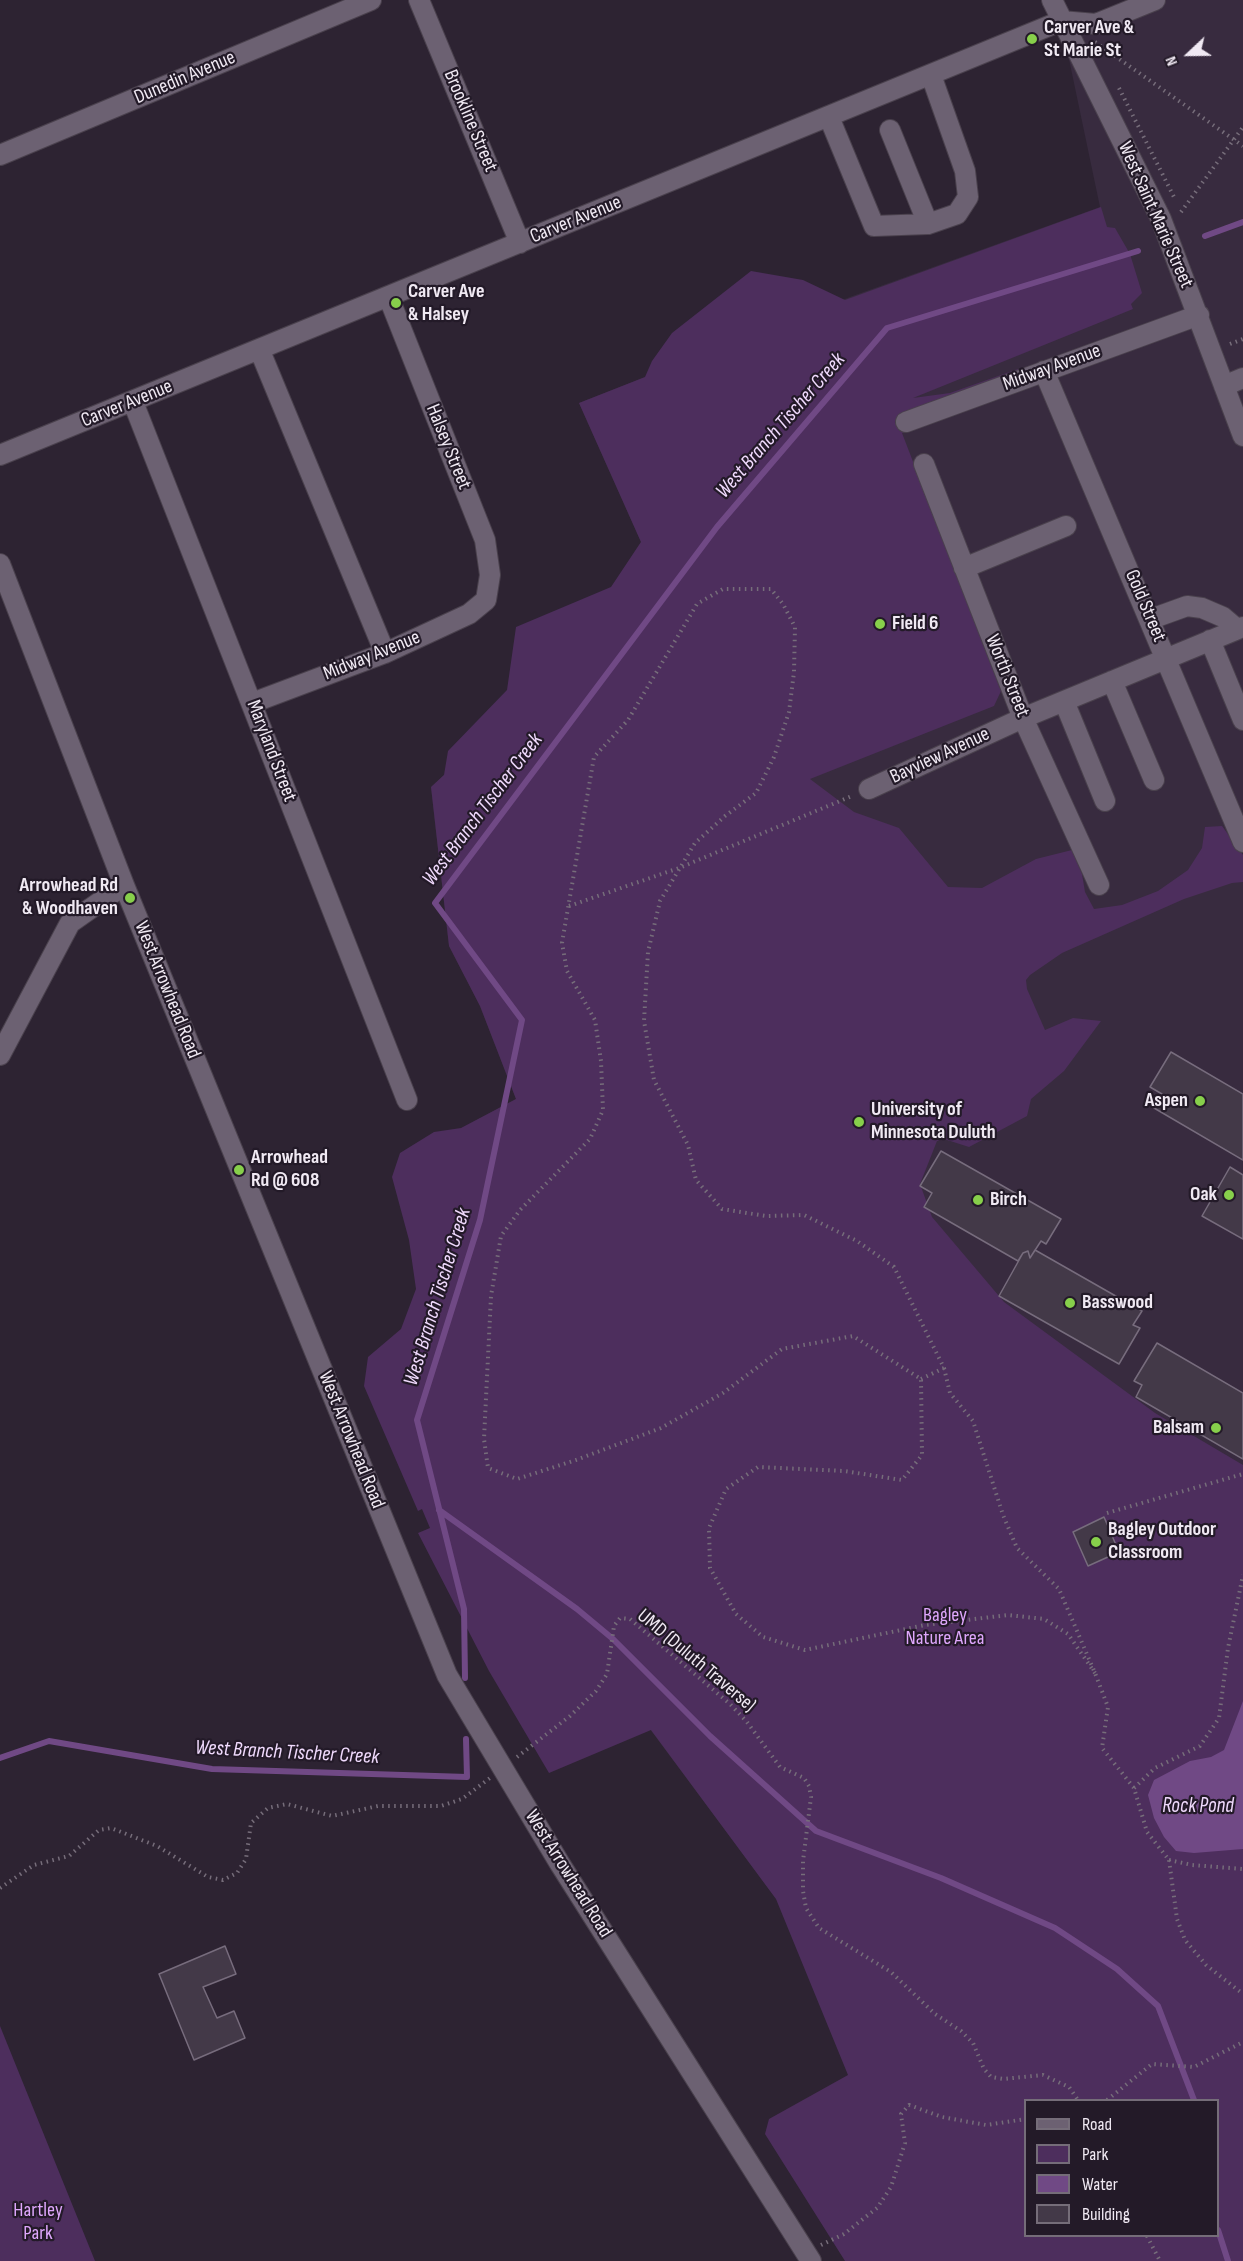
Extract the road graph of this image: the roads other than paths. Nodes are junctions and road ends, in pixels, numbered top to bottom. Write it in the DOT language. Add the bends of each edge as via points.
graph roads {
  1 [pos="371,0"];
  2 [pos="419,0"];
  3 [pos="1052,0"];
  4 [pos="1155,0"];
  5 [pos="1061,21"];
  6 [pos="931,75"];
  7 [pos="829,117"];
  8 [pos="890,130"];
  9 [pos="0,155"];
  10 [pos="928,224"];
  11 [pos="520,243"];
  12 [pos="389,298"];
  13 [pos="1199,315"];
  14 [pos="260,351"];
  15 [pos="1044,371"];
  16 [pos="1243,378"];
  17 [pos="1224,386"];
  18 [pos="133,402"];
  19 [pos="906,422"];
  20 [pos="1243,436"];
  21 [pos="0,455"];
  22 [pos="924,464"];
  23 [pos="1066,526"];
  24 [pos="0,564"];
  25 [pos="964,568"];
  26 [pos="486,600"];
  27 [pos="1150,620"];
  28 [pos="1240,628"];
  29 [pos="1210,640"];
  30 [pos="385,653"];
  31 [pos="1167,657"];
  32 [pos="1112,681"];
  33 [pos="1064,701"];
  34 [pos="252,703"];
  35 [pos="1023,718"];
  36 [pos="1243,720"];
  37 [pos="1154,780"];
  38 [pos="869,789"];
  39 [pos="1105,801"];
  40 [pos="1243,842"];
  41 [pos="124,885"];
  42 [pos="1099,885"];
  43 [pos="0,1055"];
  44 [pos="407,1100"];
  45 [pos="808,2256"];
  1 -- 9 [label="street, Dunedin Avenue"];
  2 -- 11 [label="street, Brookline Street"];
  3 -- 5 [label="street, West Saint Marie Street"];
  4 -- 5 [label="street, Carver Avenue" via="1095,24"];
  5 -- 6 [label="street, Carver Avenue"];
  5 -- 13 [label="street, West Saint Marie Street" via="1161,219"];
  6 -- 7 [label="street, Carver Avenue"];
  6 -- 10 [label="street" via="965,171 968,197 957,214"];
  7 -- 10 [label="street" via="874,226"];
  7 -- 11 [label="street, Carver Avenue"];
  8 -- 10 [label="street"];
  11 -- 12 [label="street, Carver Avenue"];
  12 -- 14 [label="street, Carver Avenue"];
  12 -- 26 [label="street, Halsey Street" via="485,540 490,575"];
  13 -- 15 [label="street, Midway Avenue"];
  13 -- 17 [label="street, West Saint Marie Street"];
  14 -- 18 [label="street, Carver Avenue"];
  14 -- 30 [label="street"];
  15 -- 19 [label="street, Midway Avenue"];
  15 -- 27 [label="street, Gold Street"];
  16 -- 17 [label="street"];
  17 -- 20 [label="street, West Saint Marie Street"];
  18 -- 21 [label="street, Carver Avenue"];
  18 -- 34 [label="street, Maryland Street"];
  22 -- 25 [label="street, Worth Street"];
  23 -- 25 [label="street"];
  24 -- 41 [label="street, West Arrowhead Road"];
  25 -- 35 [label="street, Worth Street"];
  26 -- 30 [label="street, Midway Avenue" via="469,614"];
  27 -- 28 [label="street" via="1186,606 1202,608"];
  27 -- 31 [label="street, Gold Street"];
  28 -- 29 [label="street, Bayview Avenue"];
  29 -- 31 [label="street, Bayview Avenue"];
  29 -- 36 [label="street"];
  30 -- 34 [label="street, Midway Avenue"];
  31 -- 32 [label="street, Bayview Avenue"];
  31 -- 40 [label="street, Gold Street"];
  32 -- 33 [label="street, Bayview Avenue"];
  32 -- 37 [label="street"];
  33 -- 35 [label="street, Bayview Avenue"];
  33 -- 39 [label="street"];
  34 -- 44 [label="street, Maryland Street"];
  35 -- 38 [label="street, Bayview Avenue"];
  35 -- 42 [label="street, Worth Street"];
  41 -- 43 [label="street" via="70,923"];
  41 -- 45 [label="street, West Arrowhead Road" via="447,1675"];
}
